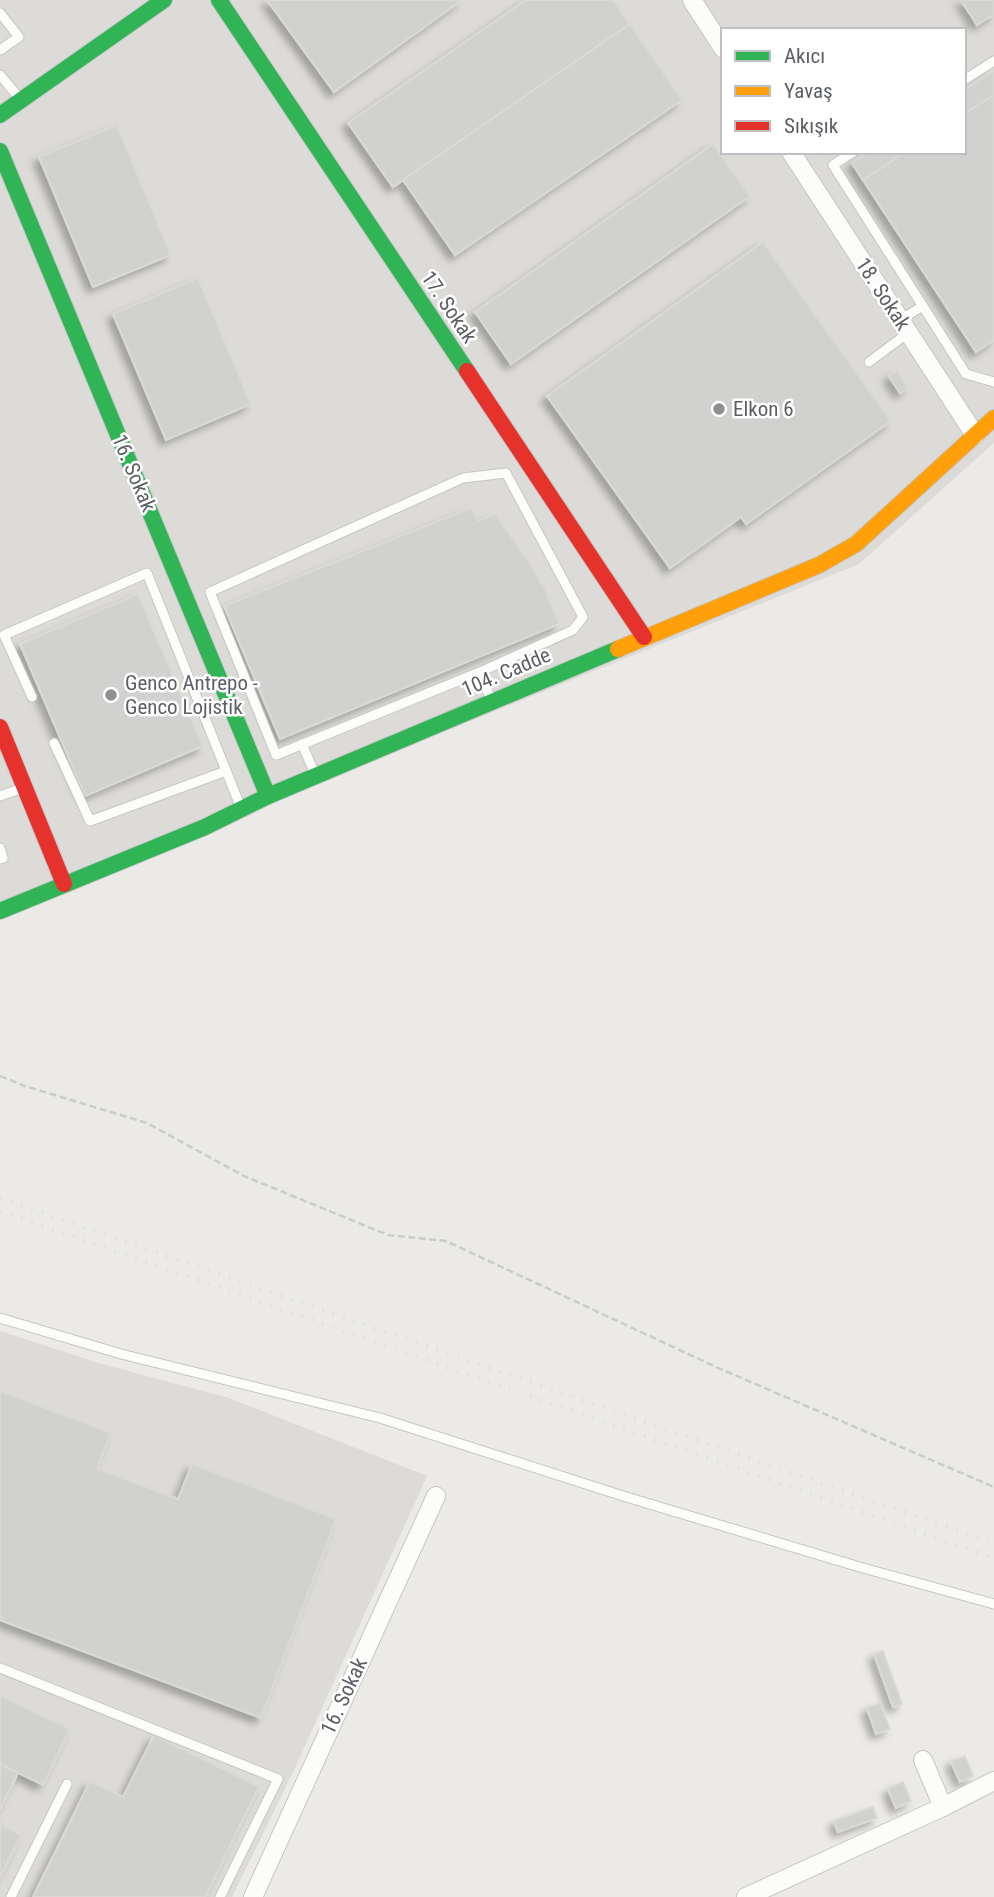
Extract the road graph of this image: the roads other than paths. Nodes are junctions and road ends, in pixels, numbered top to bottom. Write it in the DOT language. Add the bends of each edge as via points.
graph roads {
  1 [pos="164,0"];
  2 [pos="219,0"];
  3 [pos="692,0"];
  4 [pos="0,13"];
  5 [pos="721,45"];
  6 [pos="0,50"];
  7 [pos="994,61"];
  8 [pos="0,75"];
  9 [pos="966,79"];
  10 [pos="21,100"];
  11 [pos="0,115"];
  12 [pos="0,151"];
  13 [pos="792,154"];
  14 [pos="850,154"];
  15 [pos="923,306"];
  16 [pos="904,327"];
  17 [pos="869,362"];
  18 [pos="994,382"];
  19 [pos="994,418"];
  20 [pos="975,435"];
  21 [pos="644,637"];
  22 [pos="480,672"];
  23 [pos="32,697"];
  24 [pos="492,701"];
  25 [pos="0,727"];
  26 [pos="54,743"];
  27 [pos="302,744"];
  28 [pos="226,771"];
  29 [pos="316,776"];
  30 [pos="24,787"];
  31 [pos="0,796"];
  32 [pos="268,796"];
  33 [pos="241,809"];
  34 [pos="0,848"];
  35 [pos="0,859"];
  36 [pos="64,884"];
  37 [pos="0,911"];
  38 [pos="0,1318"];
  39 [pos="436,1496"];
  40 [pos="994,1604"];
  41 [pos="0,1668"];
  42 [pos="923,1760"];
  43 [pos="994,1781"];
  44 [pos="67,1784"];
  45 [pos="943,1807"];
  46 [pos="10,1897"];
  47 [pos="220,1897"];
  48 [pos="253,1897"];
  49 [pos="746,1897"];
  1 -- 10 [label="street"];
  2 -- 21 [label="street, 17. Sokak"];
  3 -- 5 [label="street"];
  4 -- 6 [label="lane" via="19,37"];
  7 -- 9 [label="lane"];
  8 -- 10 [label="lane"];
  10 -- 11 [label="street"];
  12 -- 32 [label="street, 16. Sokak"];
  13 -- 16 [label="street, 18. Sokak"];
  14 -- 15 [label="lane" via="833,165"];
  15 -- 16 [label="lane"];
  15 -- 18 [label="lane" via="966,374"];
  16 -- 17 [label="lane"];
  16 -- 20 [label="street, 18. Sokak"];
  19 -- 20 [label="street, 104. Cadde"];
  20 -- 21 [label="street, 104. Cadde" via="856,544 818,565"];
  21 -- 24 [label="street, 104. Cadde"];
  22 -- 24 [label="lane"];
  22 -- 27 [label="lane"];
  22 -- 27 [label="lane" via="573,630 583,617 506,472 463,478 210,592 276,755"];
  23 -- 28 [label="lane" via="4,635 148,573"];
  24 -- 29 [label="street, 104. Cadde"];
  25 -- 30 [label="street"];
  26 -- 28 [label="lane" via="90,821"];
  27 -- 29 [label="lane"];
  28 -- 33 [label="lane"];
  29 -- 32 [label="street, 104. Cadde"];
  30 -- 31 [label="lane"];
  30 -- 36 [label="street"];
  32 -- 33 [label="street, 104. Cadde"];
  33 -- 36 [label="street, 104. Cadde"];
  34 -- 35 [label="lane"];
  36 -- 37 [label="street, 104. Cadde"];
  38 -- 40 [label="lane" via="121,1354 380,1418 623,1496"];
  39 -- 48 [label="street, 16. Sokak"];
  41 -- 47 [label="lane" via="278,1779"];
  42 -- 45 [label="street"];
  43 -- 45 [label="street"];
  44 -- 46 [label="lane"];
  45 -- 49 [label="street"];
}
